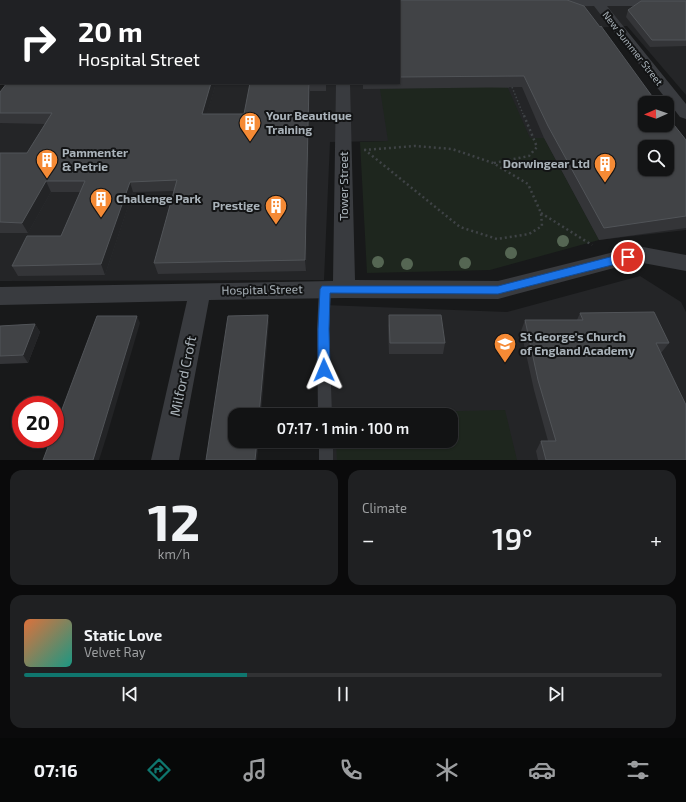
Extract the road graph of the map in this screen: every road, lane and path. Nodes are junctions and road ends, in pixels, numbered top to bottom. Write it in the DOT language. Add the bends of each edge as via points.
graph roads {
  1 [pos="598,1"];
  2 [pos="686,2"];
  3 [pos="535,3"];
  4 [pos="343,84"];
  5 [pos="512,87"];
  6 [pos="686,114"];
  7 [pos="493,163"];
  8 [pos="541,213"];
  9 [pos="614,260"];
  10 [pos="686,263"];
  11 [pos="335,289"];
  12 [pos="200,291"];
  13 [pos="0,296"];
  14 [pos="325,408"];
  15 [pos="326,448"];
  16 [pos="166,460"];
  17 [pos="326,460"];
  1 -- 2 [label="street"];
  1 -- 3 [label="street"];
  1 -- 6 [label="street, New Summer Street"];
  4 -- 11 [label="street, Tower Street"];
  5 -- 7 [label="path" via="537,147 529,156"];
  7 -- 8 [label="path" via="528,184"];
  7 -- 8 [label="path" via="452,149 415,146 365,150 460,227 497,239 529,234 542,226"];
  8 -- 9 [label="path"];
  9 -- 10 [label="street, Hospital Street" via="643,255"];
  9 -- 11 [label="street, Hospital Street" via="498,290"];
  11 -- 12 [label="street, Hospital Street"];
  11 -- 14 [label="lane" via="323,329"];
  12 -- 13 [label="street, Hospital Street"];
  12 -- 16 [label="street, Milford Croft"];
  15 -- 17 [label="lane"];
}
